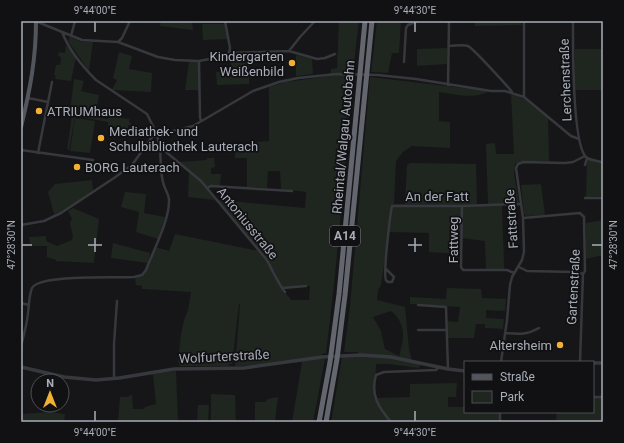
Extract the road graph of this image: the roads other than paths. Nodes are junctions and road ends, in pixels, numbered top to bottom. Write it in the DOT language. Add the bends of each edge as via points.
graph roads {
  1 [pos="35,21"];
  2 [pos="75,21"];
  3 [pos="130,21"];
  4 [pos="225,21"];
  5 [pos="315,21"];
  6 [pos="365,21"];
  7 [pos="372,21"];
  8 [pos="418,21"];
  9 [pos="449,21"];
  10 [pos="524,21"];
  11 [pos="573,21"];
  12 [pos="62,32"];
  13 [pos="71,36"];
  14 [pos="118,42"];
  15 [pos="449,46"];
  16 [pos="289,51"];
  17 [pos="229,53"];
  18 [pos="335,54"];
  19 [pos="199,61"];
  20 [pos="404,62"];
  21 [pos="52,82"];
  22 [pos="448,85"];
  23 [pos="512,93"];
  24 [pos="524,97"];
  25 [pos="28,98"];
  26 [pos="48,102"];
  27 [pos="201,121"];
  28 [pos="21,127"];
  29 [pos="157,135"];
  30 [pos="579,139"];
  31 [pos="160,147"];
  32 [pos="21,150"];
  33 [pos="38,153"];
  34 [pos="586,157"];
  35 [pos="93,160"];
  36 [pos="603,163"];
  37 [pos="585,165"];
  38 [pos="207,188"];
  39 [pos="292,191"];
  40 [pos="585,198"];
  41 [pos="603,198"];
  42 [pos="522,204"];
  43 [pos="462,206"];
  44 [pos="523,218"];
  45 [pos="21,225"];
  46 [pos="519,267"];
  47 [pos="386,269"];
  48 [pos="514,273"];
  49 [pos="583,274"];
  50 [pos="306,286"];
  51 [pos="281,288"];
  52 [pos="285,292"];
  53 [pos="117,301"];
  54 [pos="21,303"];
  55 [pos="29,305"];
  56 [pos="418,305"];
  57 [pos="539,328"];
  58 [pos="418,330"];
  59 [pos="446,330"];
  60 [pos="505,333"];
  61 [pos="21,346"];
  62 [pos="501,361"];
  63 [pos="580,361"];
  64 [pos="21,367"];
  65 [pos="439,367"];
  66 [pos="448,369"];
  67 [pos="464,370"];
  68 [pos="114,378"];
  69 [pos="319,422"];
  70 [pos="326,422"];
  71 [pos="391,422"];
  1 -- 12 [label="street"];
  1 -- 25 [label="main road" via="35,57"];
  2 -- 13 [label="street"];
  3 -- 14 [label="street"];
  4 -- 17 [label="street"];
  5 -- 16 [label="street"];
  6 -- 69 [label="highway, Rheintal/Walgau Autobahn / A14" via="339,294"];
  7 -- 70 [label="highway, Rheintal/Walgau Autobahn / A14" via="345,295"];
  8 -- 20 [label="street" via="406,28"];
  9 -- 15 [label="street"];
  10 -- 24 [label="street"];
  11 -- 30 [label="street, Lerchenstraße" via="576,121"];
  12 -- 13 [label="street"];
  12 -- 29 [label="street" via="66,42 90,74 103,86 147,114"];
  13 -- 14 [label="street" via="82,40"];
  14 -- 19 [label="street" via="167,59"];
  15 -- 22 [label="street"];
  15 -- 23 [label="street" via="469,47 475,51"];
  16 -- 17 [label="street"];
  16 -- 18 [label="street" via="317,59"];
  17 -- 19 [label="street" via="226,56"];
  19 -- 27 [label="street"];
  21 -- 26 [label="street"];
  22 -- 23 [label="street"];
  22 -- 27 [label="street" via="388,76 346,74 308,77 279,82 253,92"];
  23 -- 24 [label="street"];
  24 -- 30 [label="street" via="571,136"];
  25 -- 26 [label="street"];
  25 -- 28 [label="main road"];
  26 -- 33 [label="street"];
  27 -- 29 [label="street" via="189,127"];
  29 -- 31 [label="street"];
  29 -- 45 [label="street" via="150,139 130,166 84,198 51,218"];
  30 -- 34 [label="street, Lerchenstraße"];
  31 -- 38 [label="street, Antoniusstraße"];
  31 -- 55 [label="street" via="161,176 169,197 169,205 144,272 134,278 69,278 44,281 32,288"];
  32 -- 33 [label="street"];
  33 -- 35 [label="street"];
  34 -- 36 [label="street"];
  34 -- 37 [label="street"];
  34 -- 42 [label="street, Fattstraße" via="573,162 518,164 516,168"];
  38 -- 39 [label="street, Antoniusstraße" via="211,186"];
  38 -- 51 [label="street, Antoniusstraße" via="266,259"];
  40 -- 41 [label="street"];
  42 -- 43 [label="street, An der Fatt"];
  42 -- 44 [label="street, Fattstraße"];
  43 -- 47 [label="street, An der Fatt" via="392,206"];
  43 -- 48 [label="street, Fattweg" via="463,270 507,270"];
  44 -- 46 [label="street, Fattstraße" via="524,252"];
  44 -- 49 [label="street, Gartenstraße" via="582,214 585,232"];
  46 -- 48 [label="street, Fattstraße"];
  46 -- 49 [label="street" via="527,271"];
  47 -- 47 [label="street, An der Fatt" via="394,276 392,282 386,280"];
  48 -- 60 [label="street, Fattstraße" via="510,285"];
  49 -- 63 [label="street, Gartenstraße"];
  50 -- 51 [label="street"];
  51 -- 52 [label="street, Antoniusstraße"];
  53 -- 68 [label="street"];
  54 -- 55 [label="street"];
  55 -- 61 [label="street"];
  56 -- 59 [label="street" via="446,307"];
  57 -- 60 [label="street" via="530,333"];
  58 -- 59 [label="street"];
  59 -- 66 [label="street"];
  60 -- 62 [label="street, Fattstraße"];
  64 -- 68 [label="street, Wolfurterstraße" via="75,379"];
  65 -- 66 [label="street, Wolfurterstraße"];
  65 -- 68 [label="street, Wolfurterstraße" via="391,357 358,355 322,357 244,368 174,369"];
  65 -- 71 [label="street" via="436,370 376,375 376,403"];
  66 -- 67 [label="street, Wolfurterstraße"];
}
